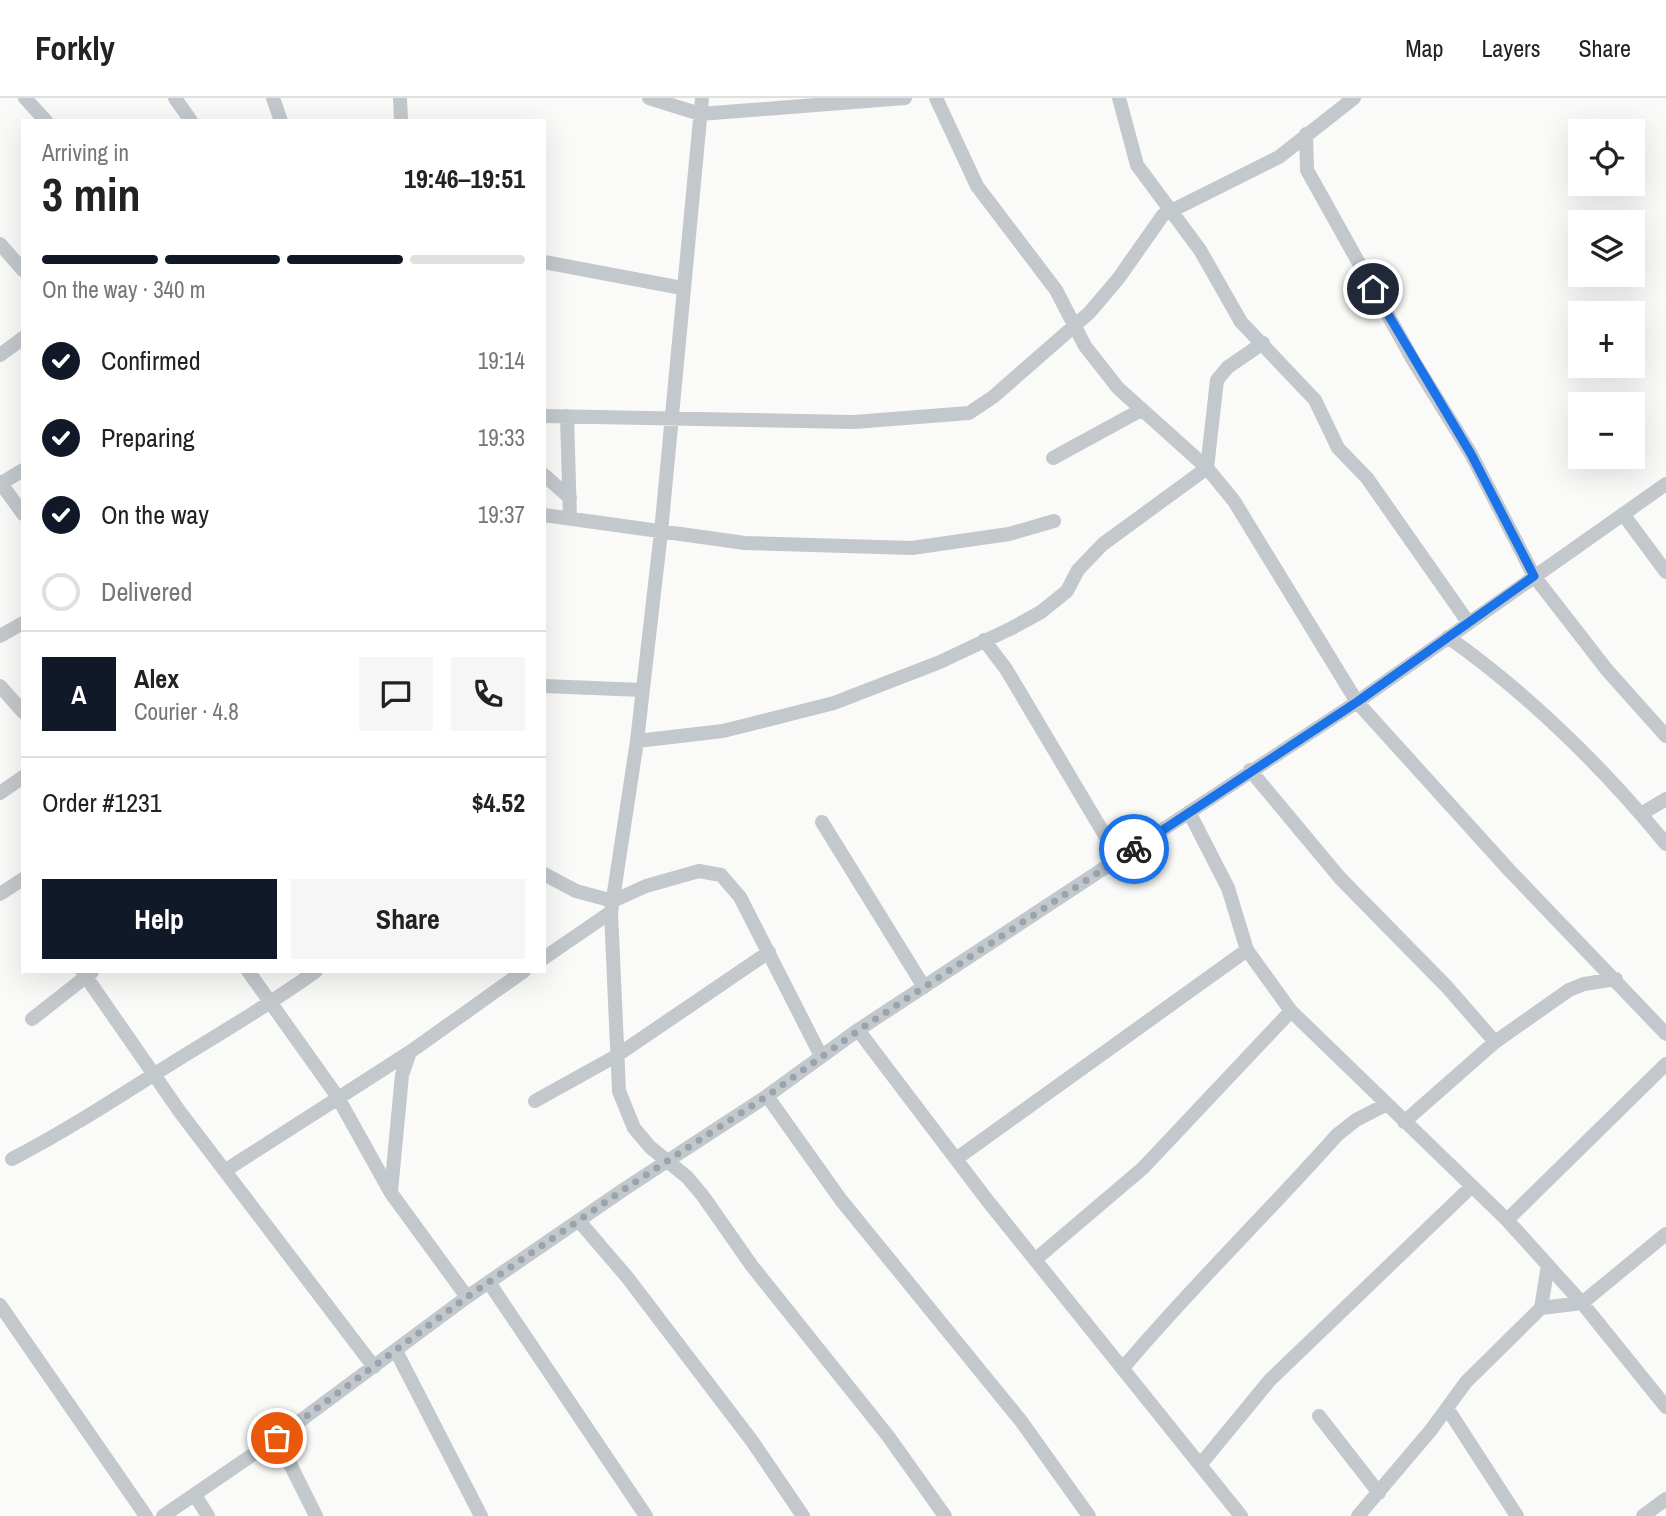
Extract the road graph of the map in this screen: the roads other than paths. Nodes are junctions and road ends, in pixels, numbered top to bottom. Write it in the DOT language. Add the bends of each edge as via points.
graph roads {
  1 [pos="25,98"];
  2 [pos="175,98"];
  3 [pos="273,98"];
  4 [pos="400,98"];
  5 [pos="649,98"];
  6 [pos="702,98"];
  7 [pos="905,98"];
  8 [pos="936,98"];
  9 [pos="1119,98"];
  10 [pos="1354,98"];
  11 [pos="700,114"];
  12 [pos="44,119"];
  13 [pos="190,119"];
  14 [pos="280,119"];
  15 [pos="401,119"];
  16 [pos="1306,134"];
  17 [pos="1279,157"];
  18 [pos="1307,170"];
  19 [pos="1171,208"];
  20 [pos="0,244"];
  21 [pos="546,262"];
  22 [pos="21,268"];
  23 [pos="682,288"];
  24 [pos="1074,328"];
  25 [pos="21,339"];
  26 [pos="1263,343"];
  27 [pos="0,355"];
  28 [pos="1141,410"];
  29 [pos="546,416"];
  30 [pos="567,416"];
  31 [pos="671,418"];
  32 [pos="1053,458"];
  33 [pos="1207,468"];
  34 [pos="21,471"];
  35 [pos="546,477"];
  36 [pos="0,483"];
  37 [pos="1666,484"];
  38 [pos="570,498"];
  39 [pos="21,511"];
  40 [pos="1623,514"];
  41 [pos="546,515"];
  42 [pos="570,516"];
  43 [pos="1054,522"];
  44 [pos="661,532"];
  45 [pos="1666,572"];
  46 [pos="1534,576"];
  47 [pos="1468,622"];
  48 [pos="21,624"];
  49 [pos="0,636"];
  50 [pos="1448,637"];
  51 [pos="984,640"];
  52 [pos="0,686"];
  53 [pos="546,686"];
  54 [pos="642,690"];
  55 [pos="1357,702"];
  56 [pos="21,710"];
  57 [pos="1666,736"];
  58 [pos="637,741"];
  59 [pos="1250,770"];
  60 [pos="21,778"];
  61 [pos="0,793"];
  62 [pos="1666,799"];
  63 [pos="1189,812"];
  64 [pos="1641,814"];
  65 [pos="822,822"];
  66 [pos="1666,845"];
  67 [pos="1119,859"];
  68 [pos="546,875"];
  69 [pos="21,884"];
  70 [pos="0,894"];
  71 [pos="612,907"];
  72 [pos="1247,950"];
  73 [pos="769,952"];
  74 [pos="546,956"];
  75 [pos="87,973"];
  76 [pos="249,973"];
  77 [pos="313,973"];
  78 [pos="521,973"];
  79 [pos="1616,979"];
  80 [pos="924,987"];
  81 [pos="270,1004"];
  82 [pos="1291,1011"];
  83 [pos="32,1019"];
  84 [pos="859,1030"];
  85 [pos="1666,1034"];
  86 [pos="1494,1042"];
  87 [pos="410,1052"];
  88 [pos="616,1055"];
  89 [pos="821,1056"];
  90 [pos="1666,1064"];
  91 [pos="154,1077"];
  92 [pos="337,1096"];
  93 [pos="767,1096"];
  94 [pos="535,1101"];
  95 [pos="1385,1105"];
  96 [pos="1404,1122"];
  97 [pos="12,1159"];
  98 [pos="956,1159"];
  99 [pos="667,1162"];
  100 [pos="226,1170"];
  101 [pos="1471,1187"];
  102 [pos="391,1192"];
  103 [pos="1507,1220"];
  104 [pos="579,1222"];
  105 [pos="1666,1234"];
  106 [pos="1036,1259"];
  107 [pos="1548,1265"];
  108 [pos="490,1284"];
  109 [pos="467,1297"];
  110 [pos="1582,1303"];
  111 [pos="0,1305"];
  112 [pos="1541,1308"];
  113 [pos="396,1351"];
  114 [pos="374,1367"];
  115 [pos="1123,1368"];
  116 [pos="1666,1407"];
  117 [pos="1447,1408"];
  118 [pos="1319,1416"];
  119 [pos="277,1438"];
  120 [pos="1200,1465"];
  121 [pos="1379,1493"];
  122 [pos="195,1495"];
  123 [pos="1666,1499"];
  124 [pos="146,1516"];
  125 [pos="163,1516"];
  126 [pos="208,1516"];
  127 [pos="316,1516"];
  128 [pos="481,1516"];
  129 [pos="646,1516"];
  130 [pos="803,1516"];
  131 [pos="945,1516"];
  132 [pos="1089,1516"];
  133 [pos="1241,1516"];
  134 [pos="1358,1516"];
  135 [pos="1517,1516"];
  136 [pos="1643,1516"];
  1 -- 12 [label="street"];
  2 -- 13 [label="street"];
  3 -- 14 [label="street"];
  4 -- 15 [label="street"];
  5 -- 11 [label="street"];
  6 -- 11 [label="street"];
  7 -- 11 [label="street"];
  8 -- 24 [label="street" via="977,186 1056,290"];
  9 -- 19 [label="street" via="1137,166"];
  10 -- 16 [label="street"];
  11 -- 23 [label="street"];
  16 -- 17 [label="street"];
  16 -- 18 [label="street"];
  17 -- 18 [label="street"];
  17 -- 19 [label="street"];
  18 -- 46 [label="street" via="1471,454"];
  19 -- 24 [label="street"];
  19 -- 26 [label="street" via="1215,272 1241,321"];
  20 -- 22 [label="street"];
  21 -- 23 [label="street"];
  23 -- 31 [label="street"];
  24 -- 28 [label="street" via="1100,366"];
  24 -- 31 [label="street" via="969,413 854,422"];
  25 -- 27 [label="street"];
  26 -- 33 [label="street" via="1217,380"];
  26 -- 47 [label="street" via="1315,400 1338,448 1367,478"];
  28 -- 32 [label="street"];
  28 -- 33 [label="street"];
  29 -- 30 [label="street"];
  30 -- 31 [label="street"];
  30 -- 38 [label="street"];
  31 -- 44 [label="street"];
  33 -- 51 [label="street" via="1104,544 1078,570 1068,591 1041,612"];
  33 -- 55 [label="street" via="1234,501"];
  34 -- 36 [label="street"];
  35 -- 38 [label="street"];
  36 -- 39 [label="street"];
  37 -- 40 [label="street"];
  38 -- 42 [label="street"];
  40 -- 45 [label="street"];
  40 -- 46 [label="street"];
  41 -- 42 [label="street"];
  42 -- 44 [label="street"];
  43 -- 44 [label="street" via="1009,534 912,548 745,543"];
  44 -- 54 [label="street"];
  46 -- 47 [label="street"];
  46 -- 57 [label="street" via="1607,670"];
  47 -- 50 [label="street"];
  48 -- 49 [label="street"];
  50 -- 55 [label="street"];
  50 -- 64 [label="street" via="1499,673 1559,726"];
  51 -- 58 [label="street" via="834,703 723,731"];
  51 -- 67 [label="street" via="1006,669"];
  52 -- 56 [label="street"];
  53 -- 54 [label="street"];
  54 -- 58 [label="street"];
  55 -- 59 [label="street"];
  55 -- 79 [label="street" via="1510,871"];
  58 -- 71 [label="street"];
  59 -- 63 [label="street"];
  59 -- 86 [label="street" via="1340,877"];
  60 -- 61 [label="street"];
  62 -- 64 [label="street"];
  63 -- 67 [label="street"];
  63 -- 72 [label="street" via="1228,888"];
  64 -- 66 [label="street"];
  65 -- 80 [label="street"];
  67 -- 80 [label="street"];
  68 -- 71 [label="street"];
  69 -- 70 [label="street"];
  71 -- 73 [label="street" via="646,886 699,871 721,875 740,897"];
  71 -- 74 [label="street"];
  71 -- 88 [label="street"];
  72 -- 82 [label="street"];
  72 -- 98 [label="street"];
  73 -- 88 [label="street"];
  73 -- 89 [label="street"];
  75 -- 83 [label="street"];
  75 -- 91 [label="street"];
  76 -- 81 [label="street"];
  77 -- 81 [label="street"];
  78 -- 87 [label="street"];
  79 -- 85 [label="street"];
  79 -- 86 [label="street" via="1569,990"];
  80 -- 84 [label="street"];
  81 -- 91 [label="street"];
  81 -- 92 [label="street"];
  82 -- 95 [label="street"];
  82 -- 106 [label="street" via="1143,1168"];
  84 -- 89 [label="street"];
  84 -- 98 [label="street"];
  86 -- 96 [label="street"];
  87 -- 92 [label="street"];
  87 -- 102 [label="street" via="402,1075"];
  88 -- 94 [label="street"];
  88 -- 99 [label="street" via="619,1091 634,1128"];
  89 -- 93 [label="street"];
  90 -- 103 [label="street"];
  91 -- 97 [label="street"];
  91 -- 100 [label="street"];
  92 -- 100 [label="street"];
  92 -- 102 [label="street"];
  93 -- 99 [label="street"];
  93 -- 132 [label="street" via="841,1200 1021,1421"];
  95 -- 96 [label="street"];
  95 -- 115 [label="street" via="1337,1135"];
  96 -- 101 [label="street"];
  98 -- 106 [label="street"];
  99 -- 104 [label="street"];
  99 -- 131 [label="street" via="703,1196"];
  100 -- 114 [label="street"];
  101 -- 103 [label="street"];
  101 -- 120 [label="street" via="1279,1370"];
  102 -- 109 [label="street"];
  103 -- 107 [label="street"];
  104 -- 108 [label="street"];
  104 -- 130 [label="street" via="627,1277 752,1441"];
  105 -- 110 [label="street"];
  106 -- 115 [label="street"];
  107 -- 110 [label="street"];
  107 -- 112 [label="street"];
  108 -- 109 [label="street"];
  108 -- 129 [label="street"];
  109 -- 113 [label="street"];
  110 -- 112 [label="street"];
  110 -- 116 [label="street"];
  111 -- 124 [label="street"];
  112 -- 117 [label="street" via="1466,1382"];
  113 -- 114 [label="street"];
  113 -- 128 [label="street"];
  114 -- 119 [label="street"];
  115 -- 120 [label="street"];
  117 -- 121 [label="street"];
  117 -- 135 [label="street"];
  118 -- 121 [label="street"];
  119 -- 122 [label="street"];
  119 -- 127 [label="street"];
  120 -- 133 [label="street"];
  121 -- 134 [label="street"];
  122 -- 125 [label="street"];
  122 -- 126 [label="street"];
  123 -- 136 [label="street"];
}
